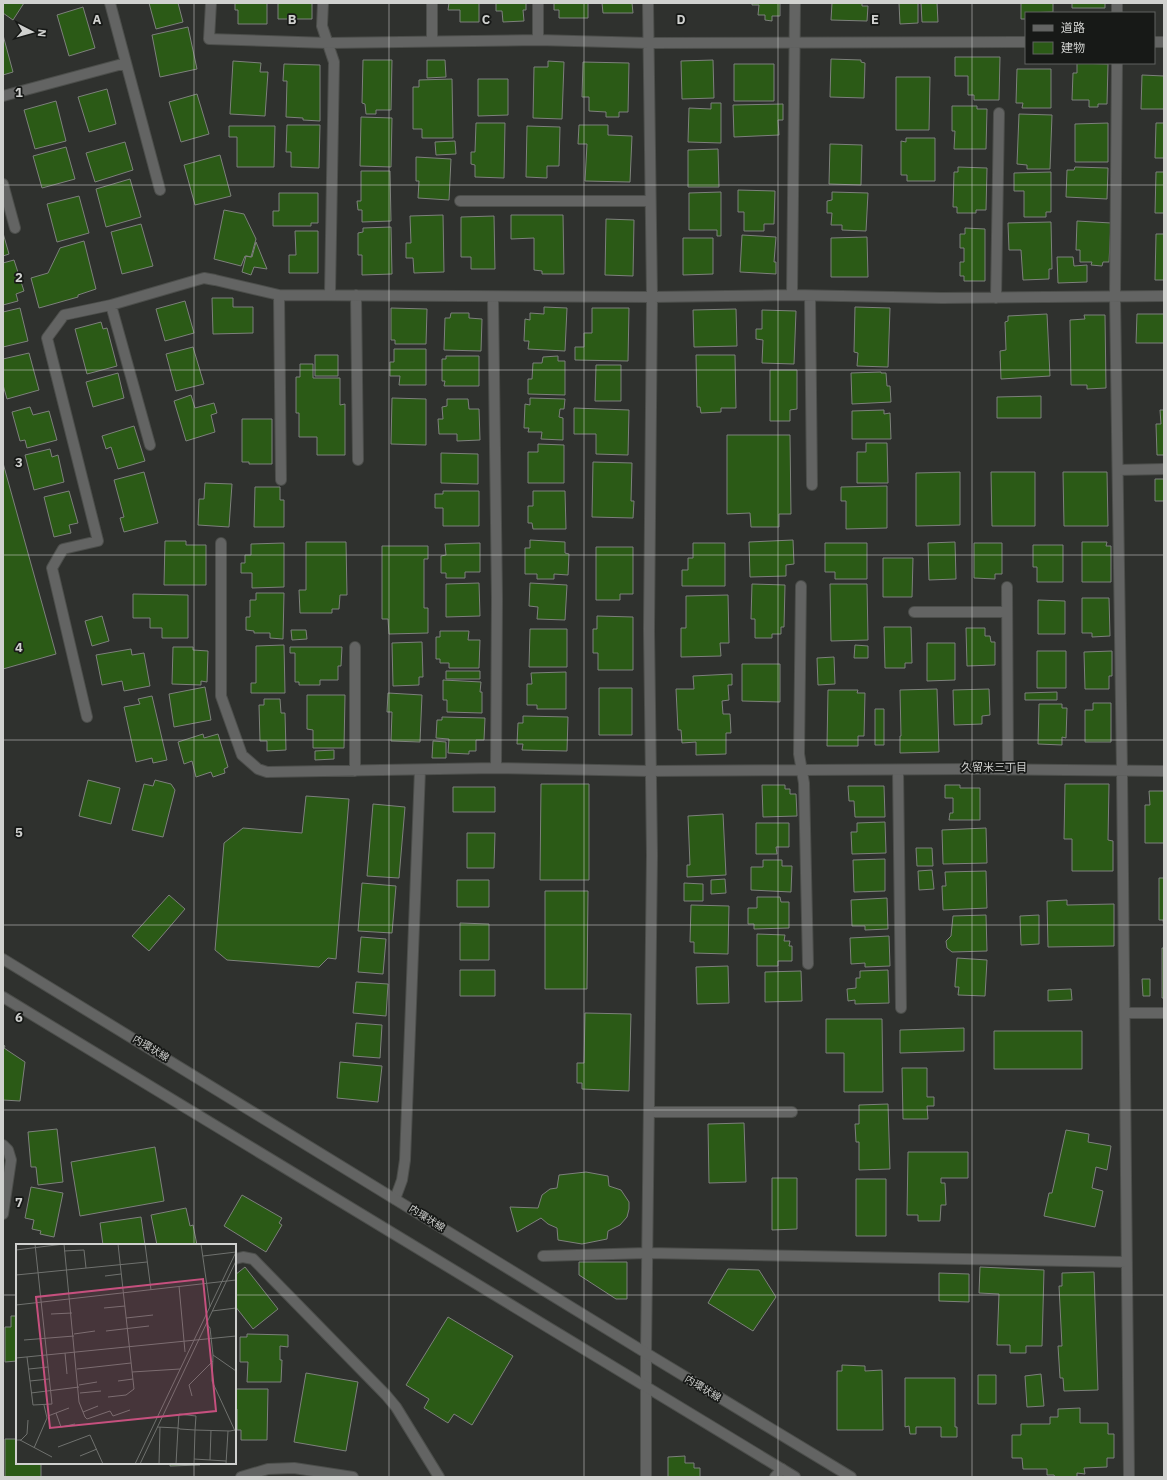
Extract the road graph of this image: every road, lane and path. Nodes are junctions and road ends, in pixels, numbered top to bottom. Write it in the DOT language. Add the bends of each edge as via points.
graph roads {
  1 [pos="110,3"];
  2 [pos="211,3"];
  3 [pos="323,3"];
  4 [pos="432,3"];
  5 [pos="538,3"];
  6 [pos="648,3"];
  7 [pos="795,3"];
  8 [pos="538,40"];
  9 [pos="432,42"];
  10 [pos="1025,42"];
  11 [pos="328,43"];
  12 [pos="648,43"];
  13 [pos="795,43"];
  14 [pos="126,63"];
  15 [pos="1117,64"];
  16 [pos="3,96"];
  17 [pos="999,113"];
  18 [pos="3,184"];
  19 [pos="160,190"];
  20 [pos="460,201"];
  21 [pos="650,201"];
  22 [pos="15,228"];
  23 [pos="330,294"];
  24 [pos="279,295"];
  25 [pos="356,295"];
  26 [pos="792,295"];
  27 [pos="810,296"];
  28 [pos="1115,296"];
  29 [pos="1164,296"];
  30 [pos="493,297"];
  31 [pos="652,297"];
  32 [pos="996,298"];
  33 [pos="111,305"];
  34 [pos="150,446"];
  35 [pos="358,460"];
  36 [pos="1164,469"];
  37 [pos="1118,470"];
  38 [pos="281,480"];
  39 [pos="812,485"];
  40 [pos="221,543"];
  41 [pos="801,586"];
  42 [pos="1007,587"];
  43 [pos="914,612"];
  44 [pos="1007,612"];
  45 [pos="355,647"];
  46 [pos="87,717"];
  47 [pos="496,768"];
  48 [pos="420,770"];
  49 [pos="802,770"];
  50 [pos="898,770"];
  51 [pos="1008,770"];
  52 [pos="355,771"];
  53 [pos="650,771"];
  54 [pos="1164,771"];
  55 [pos="1122,772"];
  56 [pos="3,959"];
  57 [pos="808,964"];
  58 [pos="3,996"];
  59 [pos="901,1008"];
  60 [pos="1125,1013"];
  61 [pos="1164,1013"];
  62 [pos="649,1112"];
  63 [pos="792,1112"];
  64 [pos="3,1145"];
  65 [pos="396,1199"];
  66 [pos="3,1214"];
  67 [pos="647,1253"];
  68 [pos="543,1256"];
  69 [pos="236,1259"];
  70 [pos="1127,1262"];
  71 [pos="646,1353"];
  72 [pos="646,1388"];
  73 [pos="782,1469"];
  74 [pos="241,1477"];
  75 [pos="353,1477"];
  76 [pos="439,1477"];
  77 [pos="646,1477"];
  78 [pos="775,1477"];
  79 [pos="795,1477"];
  80 [pos="851,1477"];
  81 [pos="1129,1477"];
  1 -- 14 [label="street"];
  2 -- 11 [label="street" via="209,39"];
  3 -- 11 [label="street" via="322,26"];
  4 -- 9 [label="street"];
  5 -- 8 [label="street"];
  6 -- 12 [label="street"];
  7 -- 13 [label="street"];
  8 -- 9 [label="street"];
  8 -- 12 [label="street"];
  9 -- 11 [label="street"];
  10 -- 13 [label="street"];
  11 -- 23 [label="street" via="334,62"];
  12 -- 13 [label="street"];
  12 -- 21 [label="street"];
  13 -- 26 [label="street"];
  14 -- 16 [label="street"];
  14 -- 19 [label="street"];
  15 -- 28 [label="street"];
  17 -- 32 [label="street"];
  18 -- 22 [label="street"];
  20 -- 21 [label="street"];
  21 -- 31 [label="street"];
  23 -- 24 [label="street"];
  23 -- 25 [label="street"];
  24 -- 33 [label="street" via="204,278"];
  24 -- 38 [label="street"];
  25 -- 30 [label="street"];
  25 -- 35 [label="street"];
  26 -- 27 [label="street"];
  26 -- 31 [label="street"];
  27 -- 32 [label="street"];
  27 -- 39 [label="street"];
  28 -- 29 [label="street"];
  28 -- 32 [label="street"];
  28 -- 37 [label="street"];
  30 -- 31 [label="street"];
  30 -- 47 [label="street" via="497,590"];
  31 -- 53 [label="street"];
  33 -- 34 [label="street"];
  33 -- 46 [label="street" via="64,315 47,338 98,541 63,549 52,568"];
  36 -- 37 [label="street"];
  37 -- 55 [label="street"];
  40 -- 52 [label="street" via="221,696 242,755 258,769 267,772"];
  41 -- 49 [label="street" via="799,754"];
  42 -- 44 [label="street"];
  43 -- 44 [label="street"];
  44 -- 51 [label="street"];
  45 -- 52 [label="street"];
  47 -- 48 [label="street"];
  47 -- 53 [label="street"];
  48 -- 52 [label="street"];
  48 -- 65 [label="street" via="405,1160"];
  49 -- 50 [label="street"];
  49 -- 53 [label="street"];
  49 -- 57 [label="street"];
  50 -- 51 [label="street"];
  50 -- 59 [label="street"];
  51 -- 55 [label="street"];
  53 -- 62 [label="street" via="652,863"];
  54 -- 55 [label="street"];
  55 -- 60 [label="street"];
  56 -- 65 [label="street, 内環状線"];
  58 -- 72 [label="street"];
  60 -- 61 [label="street"];
  60 -- 70 [label="street"];
  62 -- 63 [label="street"];
  62 -- 67 [label="street"];
  64 -- 66 [label="street" via="8,1150 11,1160"];
  65 -- 71 [label="street, 内環状線"];
  67 -- 68 [label="street"];
  67 -- 70 [label="street"];
  67 -- 71 [label="street"];
  69 -- 76 [label="street" via="243,1257 253,1260 386,1395"];
  70 -- 81 [label="street"];
  71 -- 72 [label="street"];
  71 -- 80 [label="street, 内環状線"];
  72 -- 73 [label="street"];
  72 -- 77 [label="street"];
  73 -- 78 [label="street"];
  73 -- 79 [label="street"];
  74 -- 75 [label="street" via="268,1469 294,1468"];
}
